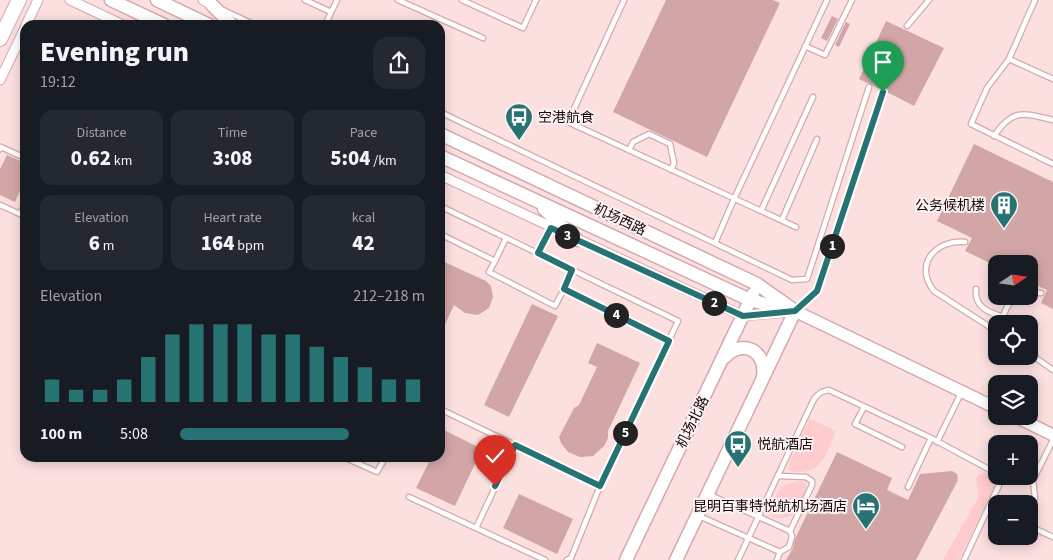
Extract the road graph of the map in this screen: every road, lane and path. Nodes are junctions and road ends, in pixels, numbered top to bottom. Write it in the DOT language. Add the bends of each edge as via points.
graph roads {
  1 [pos="19,0"];
  2 [pos="38,0"];
  3 [pos="70,0"];
  4 [pos="112,0"];
  5 [pos="157,0"];
  6 [pos="305,0"];
  7 [pos="337,0"];
  8 [pos="398,0"];
  9 [pos="462,0"];
  10 [pos="536,0"];
  11 [pos="624,0"];
  12 [pos="827,0"];
  13 [pos="852,0"];
  14 [pos="929,0"];
  15 [pos="1035,0"];
  16 [pos="208,2"];
  17 [pos="331,12"];
  18 [pos="29,20"];
  19 [pos="112,20"];
  20 [pos="154,20"];
  21 [pos="199,20"];
  22 [pos="227,20"];
  23 [pos="245,20"];
  24 [pos="327,20"];
  25 [pos="443,20"];
  26 [pos="445,21"];
  27 [pos="906,26"];
  28 [pos="20,38"];
  29 [pos="483,38"];
  30 [pos="0,39"];
  31 [pos="805,46"];
  32 [pos="1010,59"];
  33 [pos="1053,79"];
  34 [pos="0,80"];
  35 [pos="869,87"];
  36 [pos="883,92"];
  37 [pos="813,97"];
  38 [pos="445,114"];
  39 [pos="1053,120"];
  40 [pos="445,136"];
  41 [pos="994,136"];
  42 [pos="817,139"];
  43 [pos="0,149"];
  44 [pos="629,150"];
  45 [pos="20,156"];
  46 [pos="445,158"];
  47 [pos="1053,164"];
  48 [pos="671,170"];
  49 [pos="445,177"];
  50 [pos="734,199"];
  51 [pos="535,201"];
  52 [pos="0,205"];
  53 [pos="445,208"];
  54 [pos="762,211"];
  55 [pos="20,214"];
  56 [pos="782,220"];
  57 [pos="796,227"];
  58 [pos="551,228"];
  59 [pos="445,236"];
  60 [pos="506,238"];
  61 [pos="577,240"];
  62 [pos="965,242"];
  63 [pos="715,243"];
  64 [pos="538,253"];
  65 [pos="495,261"];
  66 [pos="572,270"];
  67 [pos="757,284"];
  68 [pos="564,289"];
  69 [pos="976,289"];
  70 [pos="750,300"];
  71 [pos="795,311"];
  72 [pos="997,315"];
  73 [pos="743,316"];
  74 [pos="988,326"];
  75 [pos="669,341"];
  76 [pos="723,359"];
  77 [pos="1038,359"];
  78 [pos="1053,370"];
  79 [pos="763,379"];
  80 [pos="962,391"];
  81 [pos="988,404"];
  82 [pos="864,407"];
  83 [pos="445,411"];
  84 [pos="1032,425"];
  85 [pos="1053,435"];
  86 [pos="931,438"];
  87 [pos="1053,440"];
  88 [pos="937,442"];
  89 [pos="515,445"];
  90 [pos="902,447"];
  91 [pos="355,462"];
  92 [pos="383,462"];
  93 [pos="988,469"];
  94 [pos="778,476"];
  95 [pos="999,485"];
  96 [pos="600,486"];
  97 [pos="908,486"];
  98 [pos="707,494"];
  99 [pos="1035,495"];
  100 [pos="409,497"];
  101 [pos="697,515"];
  102 [pos="759,518"];
  103 [pos="476,528"];
  104 [pos="1038,530"];
  105 [pos="790,531"];
  106 [pos="748,538"];
  107 [pos="1053,538"];
  108 [pos="780,552"];
  109 [pos="545,560"];
  110 [pos="568,560"];
  111 [pos="626,560"];
  112 [pos="676,560"];
  113 [pos="738,560"];
  114 [pos="777,560"];
  115 [pos="964,560"];
  1 -- 30 [label="main road"];
  2 -- 18 [label="street"];
  3 -- 19 [label="street"];
  4 -- 20 [label="main road"];
  5 -- 21 [label="main road"];
  6 -- 17 [label="lane"];
  7 -- 17 [label="lane"];
  8 -- 25 [label="lane"];
  9 -- 10 [label="lane" via="523,28"];
  11 -- 44 [label="lane" via="568,122"];
  12 -- 31 [label="lane"];
  13 -- 31 [label="lane" via="825,55"];
  14 -- 27 [label="lane"];
  15 -- 32 [label="lane"];
  16 -- 22 [label="main road"];
  16 -- 23 [label="lane"];
  17 -- 24 [label="lane"];
  26 -- 29 [label="lane"];
  28 -- 34 [label="street"];
  31 -- 50 [label="lane"];
  32 -- 33 [label="lane"];
  32 -- 41 [label="lane" via="988,88 971,124"];
  35 -- 63 [label="lane" via="807,279 792,280"];
  36 -- 71 [label="lane" via="817,291"];
  37 -- 54 [label="lane"];
  38 -- 63 [label="lane"];
  39 -- 41 [label="lane" via="1028,114 1017,115 1006,120"];
  40 -- 67 [label="main road, 机场西路"];
  41 -- 47 [label="lane"];
  42 -- 56 [label="lane"];
  43 -- 45 [label="lane"];
  44 -- 48 [label="lane"];
  44 -- 48 [label="lane" via="633,142 649,134 663,140 670,144 674,163"];
  46 -- 51 [label="main road, 机场西路"];
  48 -- 50 [label="lane"];
  49 -- 58 [label="street"];
  50 -- 54 [label="lane"];
  50 -- 63 [label="lane"];
  51 -- 61 [label="main road"];
  51 -- 70 [label="main road, 机场西路"];
  52 -- 55 [label="lane"];
  53 -- 60 [label="lane"];
  54 -- 56 [label="lane"];
  56 -- 57 [label="lane"];
  58 -- 61 [label="street"];
  58 -- 64 [label="lane"];
  59 -- 65 [label="lane"];
  60 -- 64 [label="lane"];
  60 -- 65 [label="lane"];
  61 -- 73 [label="street"];
  62 -- 74 [label="lane" via="948,243 932,253 927,264 928,281 934,291"];
  64 -- 66 [label="lane"];
  65 -- 68 [label="lane" via="489,272 555,306"];
  66 -- 68 [label="lane"];
  66 -- 75 [label="lane" via="678,321"];
  67 -- 70 [label="main road, 机场北路"];
  67 -- 71 [label="main road, 机场西路"];
  68 -- 75 [label="lane"];
  69 -- 72 [label="lane" via="976,299 981,307"];
  70 -- 71 [label="main road, 机场西路"];
  70 -- 73 [label="main road, 机场北路"];
  71 -- 73 [label="street"];
  71 -- 79 [label="main road"];
  71 -- 80 [label="street, 机场西路"];
  73 -- 76 [label="main road, 机场北路"];
  75 -- 96 [label="lane"];
  76 -- 79 [label="main road" via="736,349 752,350 761,357"];
  76 -- 111 [label="main road, 机场北路"];
  77 -- 78 [label="lane"];
  79 -- 98 [label="main road"];
  80 -- 81 [label="street, 机场西路"];
  80 -- 88 [label="lane"];
  82 -- 86 [label="lane"];
  82 -- 90 [label="lane" via="855,424"];
  82 -- 94 [label="lane" via="829,390 819,394"];
  83 -- 89 [label="lane"];
  84 -- 85 [label="street"];
  86 -- 88 [label="lane"];
  86 -- 97 [label="lane"];
  87 -- 99 [label="lane" via="1033,480"];
  88 -- 93 [label="lane"];
  89 -- 96 [label="lane"];
  89 -- 103 [label="lane"];
  91 -- 92 [label="lane" via="377,472"];
  94 -- 102 [label="lane"];
  94 -- 105 [label="lane" via="806,477 812,481"];
  95 -- 115 [label="lane"];
  96 -- 110 [label="lane"];
  98 -- 101 [label="main road"];
  98 -- 102 [label="lane"];
  100 -- 103 [label="lane"];
  101 -- 106 [label="lane"];
  101 -- 112 [label="main road"];
  102 -- 105 [label="lane"];
  102 -- 106 [label="lane"];
  103 -- 109 [label="lane"];
  104 -- 107 [label="lane"];
  105 -- 108 [label="lane" via="792,542"];
  106 -- 108 [label="lane"];
  106 -- 113 [label="lane"];
  108 -- 114 [label="lane"];
}
